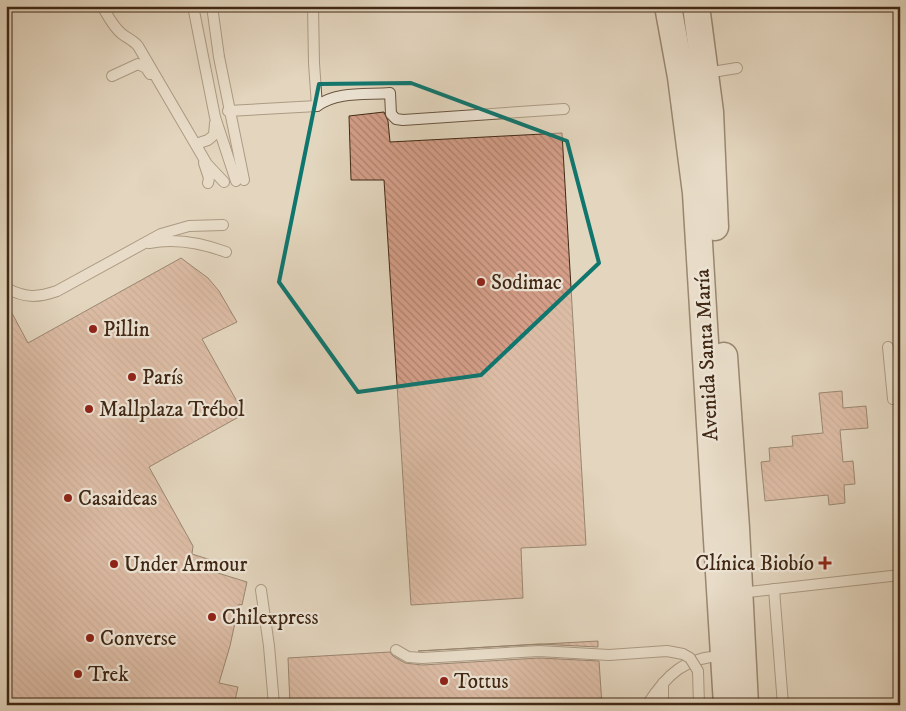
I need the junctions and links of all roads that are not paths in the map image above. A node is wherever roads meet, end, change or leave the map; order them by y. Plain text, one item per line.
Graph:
1 (102, 6) edge
2 (193, 6) edge
3 (212, 6) edge
4 (313, 6) edge
5 (668, 6) edge
6 (696, 6) edge
7 (737, 68) dead end
8 (693, 75) junction
9 (112, 76) dead end
10 (317, 106) junction
11 (564, 109) dead end
12 (228, 111) junction
13 (215, 117) junction
14 (196, 144) junction
15 (208, 182) dead end
16 (224, 182) dead end
17 (223, 224) dead end
18 (140, 245) junction
19 (226, 252) dead end
20 (6, 288) edge
21 (888, 347) dead end
22 (900, 399) edge
23 (900, 575) edge
24 (774, 589) junction
25 (261, 590) dead end
26 (739, 593) junction
27 (396, 650) dead end
28 (723, 656) junction
29 (663, 683) junction
30 (274, 705) edge
31 (647, 705) edge
32 (664, 705) edge
33 (699, 705) edge
34 (727, 705) edge
35 (745, 705) edge
36 (784, 705) edge

1 - 14 lane
2 - 13 lane
3 - 12 lane
4 - 10 lane
5 - 8 main road, Avenida Santa María
6 - 8 main road, Avenida Santa María
7 - 8 lane
8 - 26 main road, Avenida Santa María
8 - 28 main road, Avenida Santa María
9 - 15 lane
10 - 11 lane
10 - 12 lane
12 - 13 lane
13 - 14 lane
14 - 16 lane
17 - 18 lane
18 - 19 lane
18 - 20 lane
21 - 22 lane
23 - 24 lane
24 - 26 lane
24 - 36 lane
25 - 30 lane
26 - 35 main road, Avenida Santa María
27 - 33 lane, bridge
28 - 29 lane
28 - 34 main road, Avenida Santa María
29 - 31 lane
29 - 32 lane

